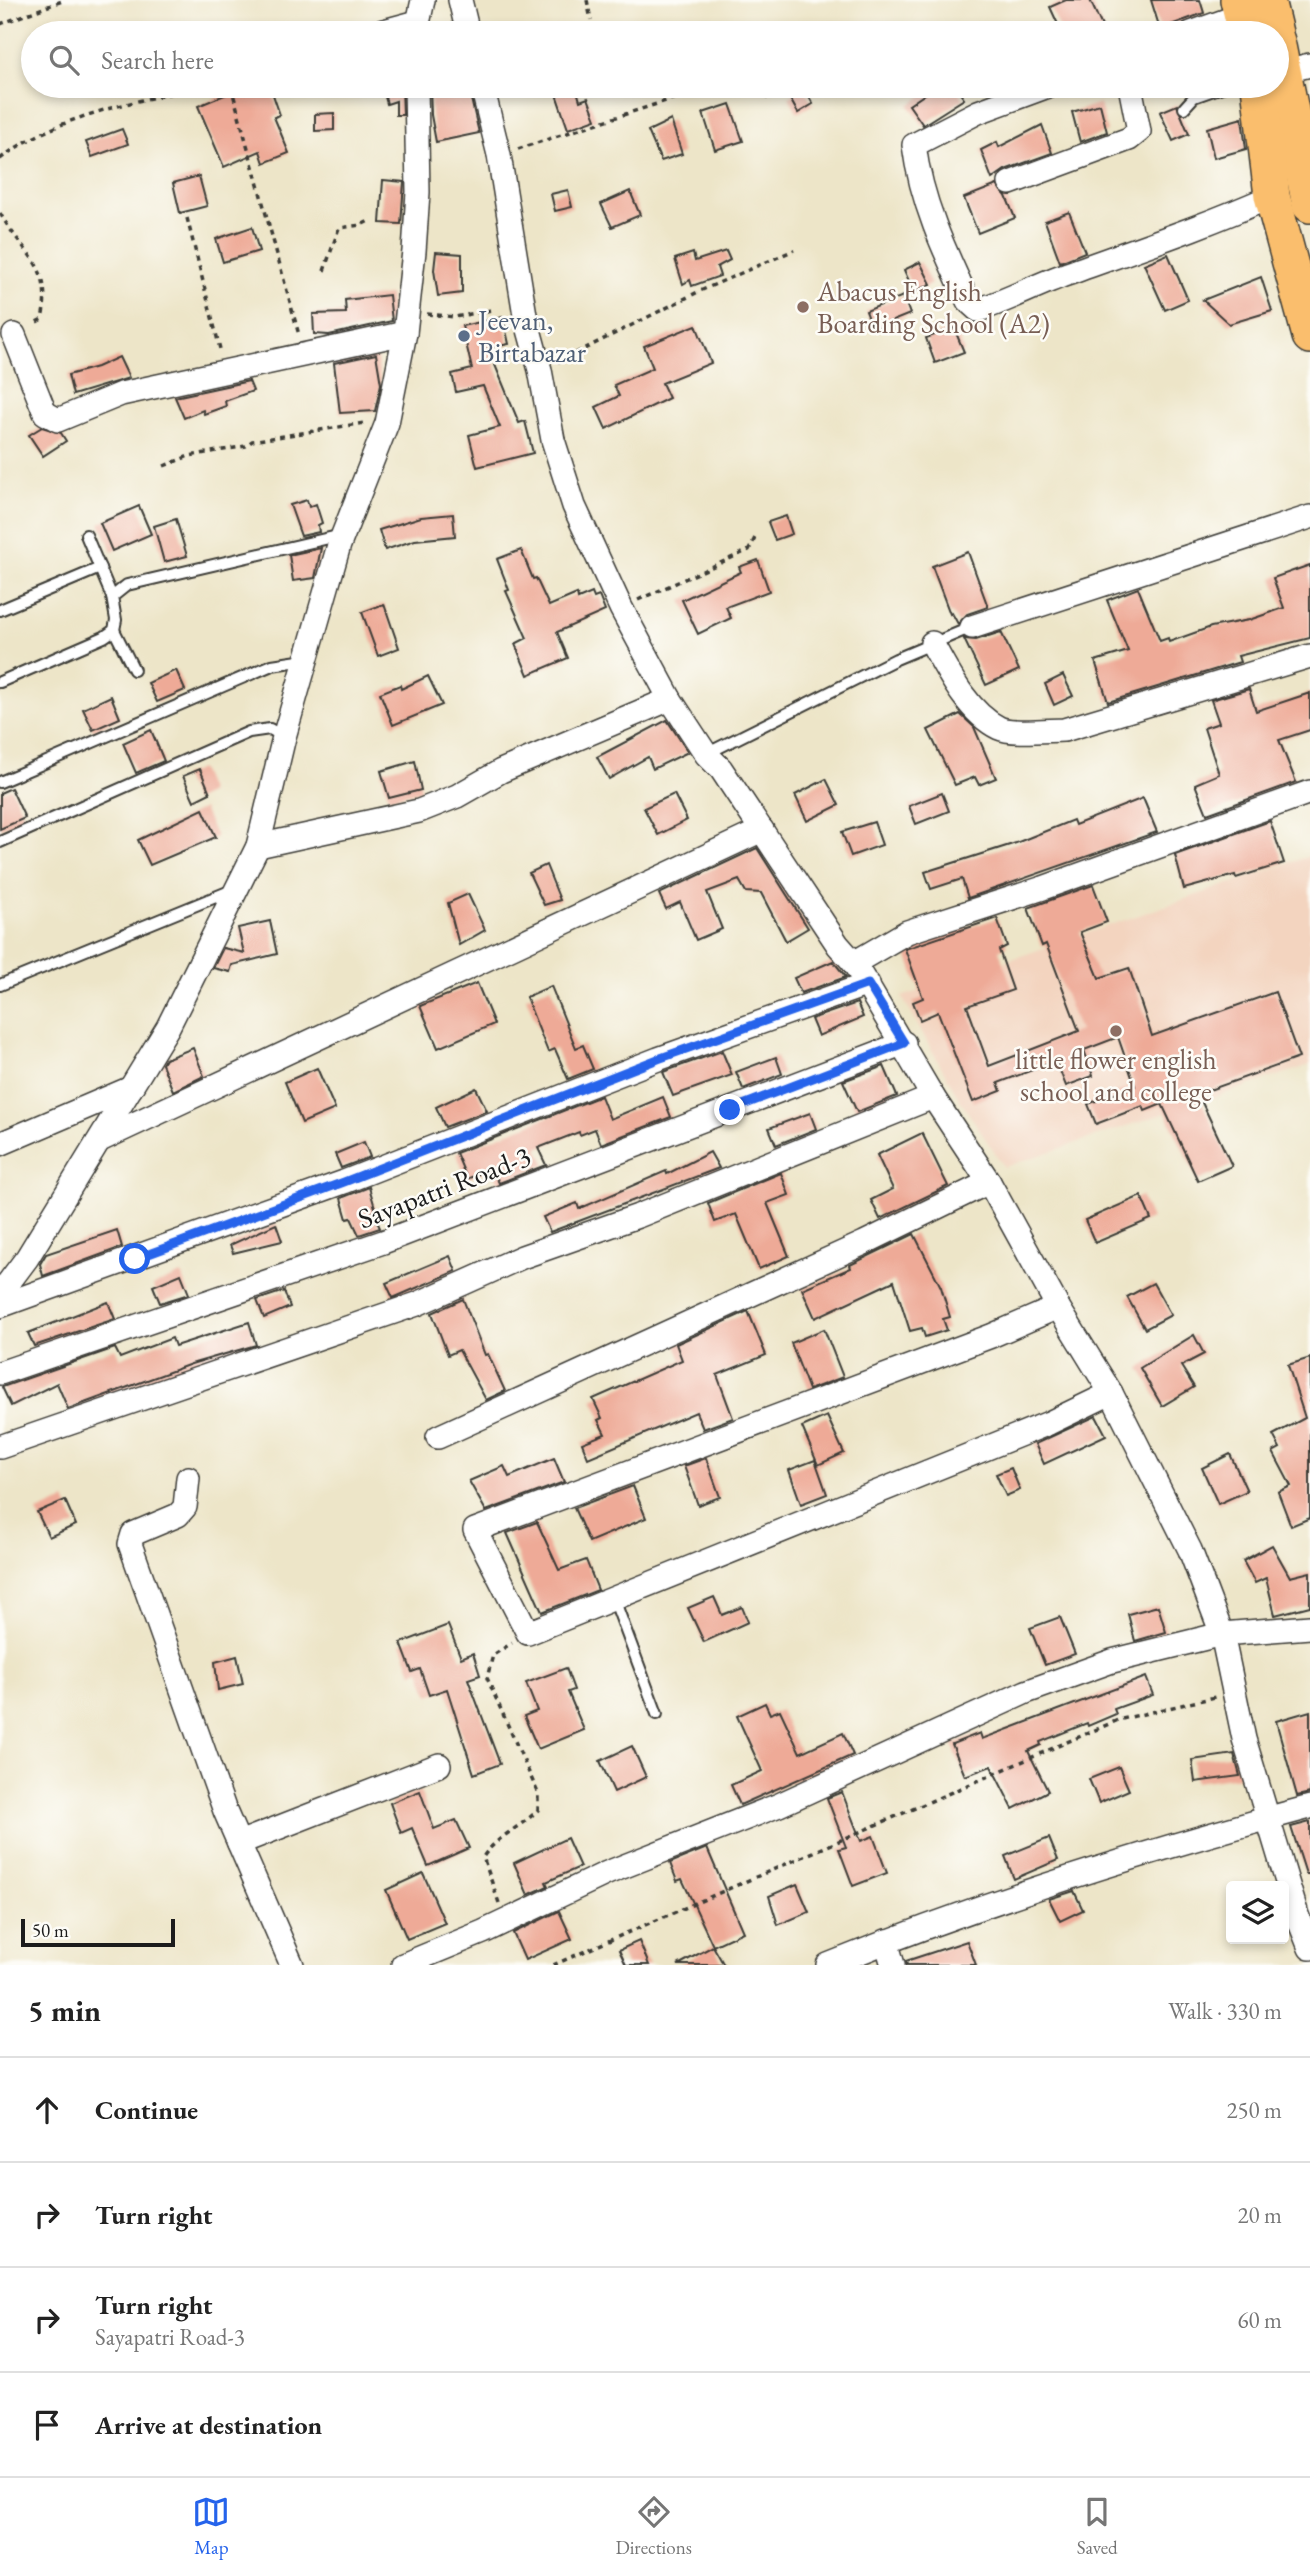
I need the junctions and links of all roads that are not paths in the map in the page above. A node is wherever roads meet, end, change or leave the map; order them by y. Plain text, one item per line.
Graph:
1 (423, 0) edge
2 (460, 0) edge
3 (1248, 12) edge
4 (418, 21) edge
5 (465, 21) edge
6 (1224, 21) edge
7 (416, 98) edge
8 (485, 98) edge
9 (1016, 98) edge
10 (1132, 98) edge
11 (1193, 98) edge
12 (1279, 98) edge
13 (1288, 98) edge
14 (1184, 108) dead end
15 (1010, 183) dead end
16 (1272, 196) junction
17 (1310, 205) edge
18 (407, 322) junction
19 (1310, 334) edge
20 (15, 335) road end
21 (1310, 517) edge
22 (343, 534) junction
23 (86, 535) dead end
24 (100, 568) junction
25 (112, 597) junction
26 (0, 610) edge
27 (972, 627) joint
28 (114, 630) junction
29 (932, 643) junction
30 (1310, 656) edge
31 (305, 660) junction
32 (134, 670) dead end
33 (0, 682) edge
34 (670, 699) junction
35 (284, 737) junction
36 (706, 754) junction
37 (0, 782) edge
38 (1310, 792) edge
39 (762, 830) junction
40 (0, 842) edge
41 (258, 846) junction
42 (237, 887) junction
43 (854, 963) junction
44 (868, 984) junction
45 (0, 985) edge
46 (904, 1043) junction
47 (131, 1088) junction
48 (933, 1097) junction
49 (100, 1140) junction
50 (0, 1144) edge
51 (989, 1182) junction
52 (0, 1294) edge
53 (0, 1306) edge
54 (1058, 1307) junction
55 (0, 1373) edge
56 (1111, 1392) junction
57 (438, 1437) dead end
58 (0, 1447) edge
59 (188, 1478) dead end
60 (614, 1599) junction
61 (1310, 1627) edge
62 (1222, 1634) junction
63 (657, 1714) dead end
64 (439, 1765) dead end
65 (1310, 1807) edge
66 (1268, 1818) junction
67 (239, 1843) junction
68 (886, 1941) junction
69 (1310, 1948) edge
70 (292, 1965) edge
71 (403, 1965) edge
72 (828, 1965) edge
73 (893, 1965) edge

1 - 4 street
2 - 5 street
3 - 6 street
7 - 18 street
8 - 34 street
9 - 16 street
10 - 15 street
11 - 14 lane
12 - 16 main road
13 - 17 main road
16 - 19 main road
18 - 20 street
18 - 22 street
21 - 27 street
22 - 25 lane
22 - 31 street
23 - 24 lane
24 - 25 lane
24 - 26 lane
25 - 28 lane
27 - 29 lane
28 - 32 lane
28 - 33 lane
29 - 30 street
29 - 36 lane
31 - 35 street
31 - 37 lane
34 - 36 street
34 - 41 street
35 - 40 lane
35 - 41 street
36 - 39 street
38 - 43 street
39 - 43 street
39 - 49 street
41 - 42 street
42 - 45 lane
42 - 47 street
43 - 44 street
44 - 46 street
44 - 53 street
46 - 48 street
46 - 55 street, Sayapatri Road-3
47 - 49 street
47 - 50 street
48 - 51 street
48 - 58 street
49 - 52 street
51 - 54 street
51 - 57 street
54 - 56 street
54 - 60 street
56 - 60 street
56 - 62 street
59 - 67 street
60 - 63 lane
61 - 62 street
62 - 66 street
62 - 71 street
64 - 67 street
65 - 66 street
66 - 68 street
66 - 69 street
67 - 70 street
68 - 72 street
68 - 73 street

